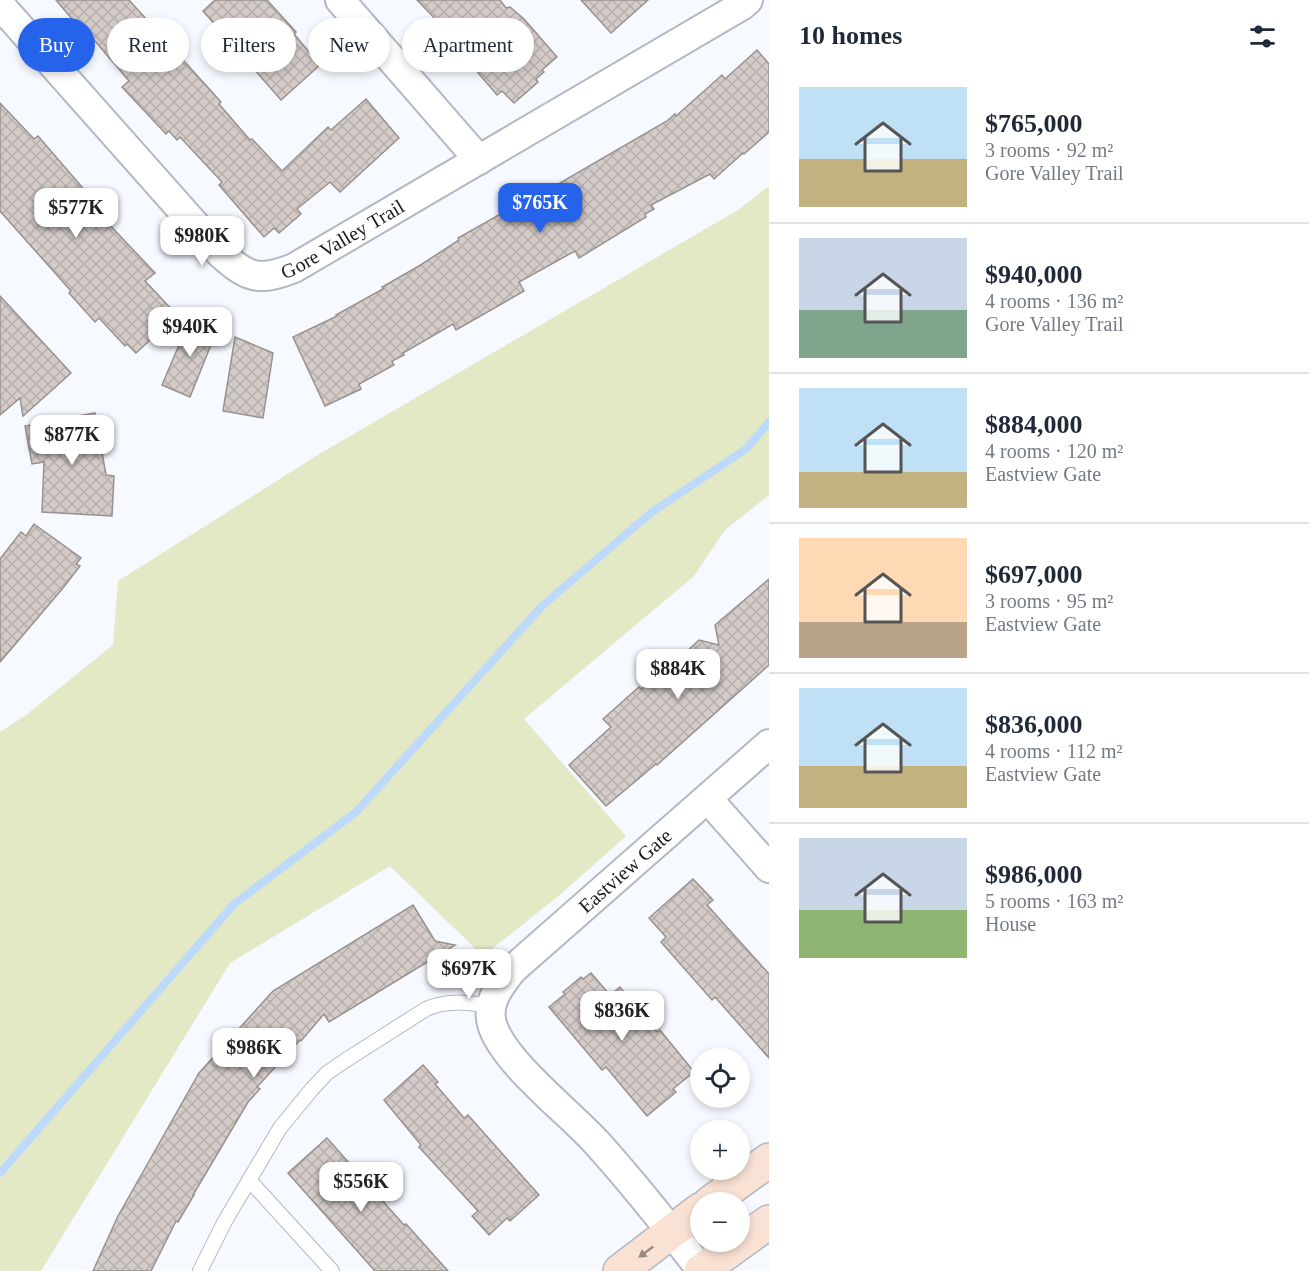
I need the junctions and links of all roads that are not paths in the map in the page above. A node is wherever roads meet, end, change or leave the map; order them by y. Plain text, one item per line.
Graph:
1 (340, 0) edge
2 (742, 2) edge
3 (0, 5) edge
4 (479, 160) junction
5 (769, 744) edge
6 (708, 798) junction
7 (769, 868) edge
8 (491, 1006) junction
9 (769, 1160) edge
10 (249, 1180) junction
11 (725, 1192) edge
12 (690, 1218) edge
13 (769, 1222) edge
14 (672, 1232) junction
15 (200, 1271) edge
16 (332, 1271) edge
17 (620, 1271) edge
18 (702, 1271) edge

1 - 4 street
2 - 4 street, Gore Valley Trail
3 - 4 street, Gore Valley Trail
5 - 6 street, Eastview Gate
6 - 7 street
6 - 8 street, Eastview Gate
8 - 10 lane
8 - 14 street
9 - 11 main road
10 - 15 lane
10 - 16 lane
12 - 14 main road
13 - 18 main road
14 -> 17 main road
14 - 18 street

